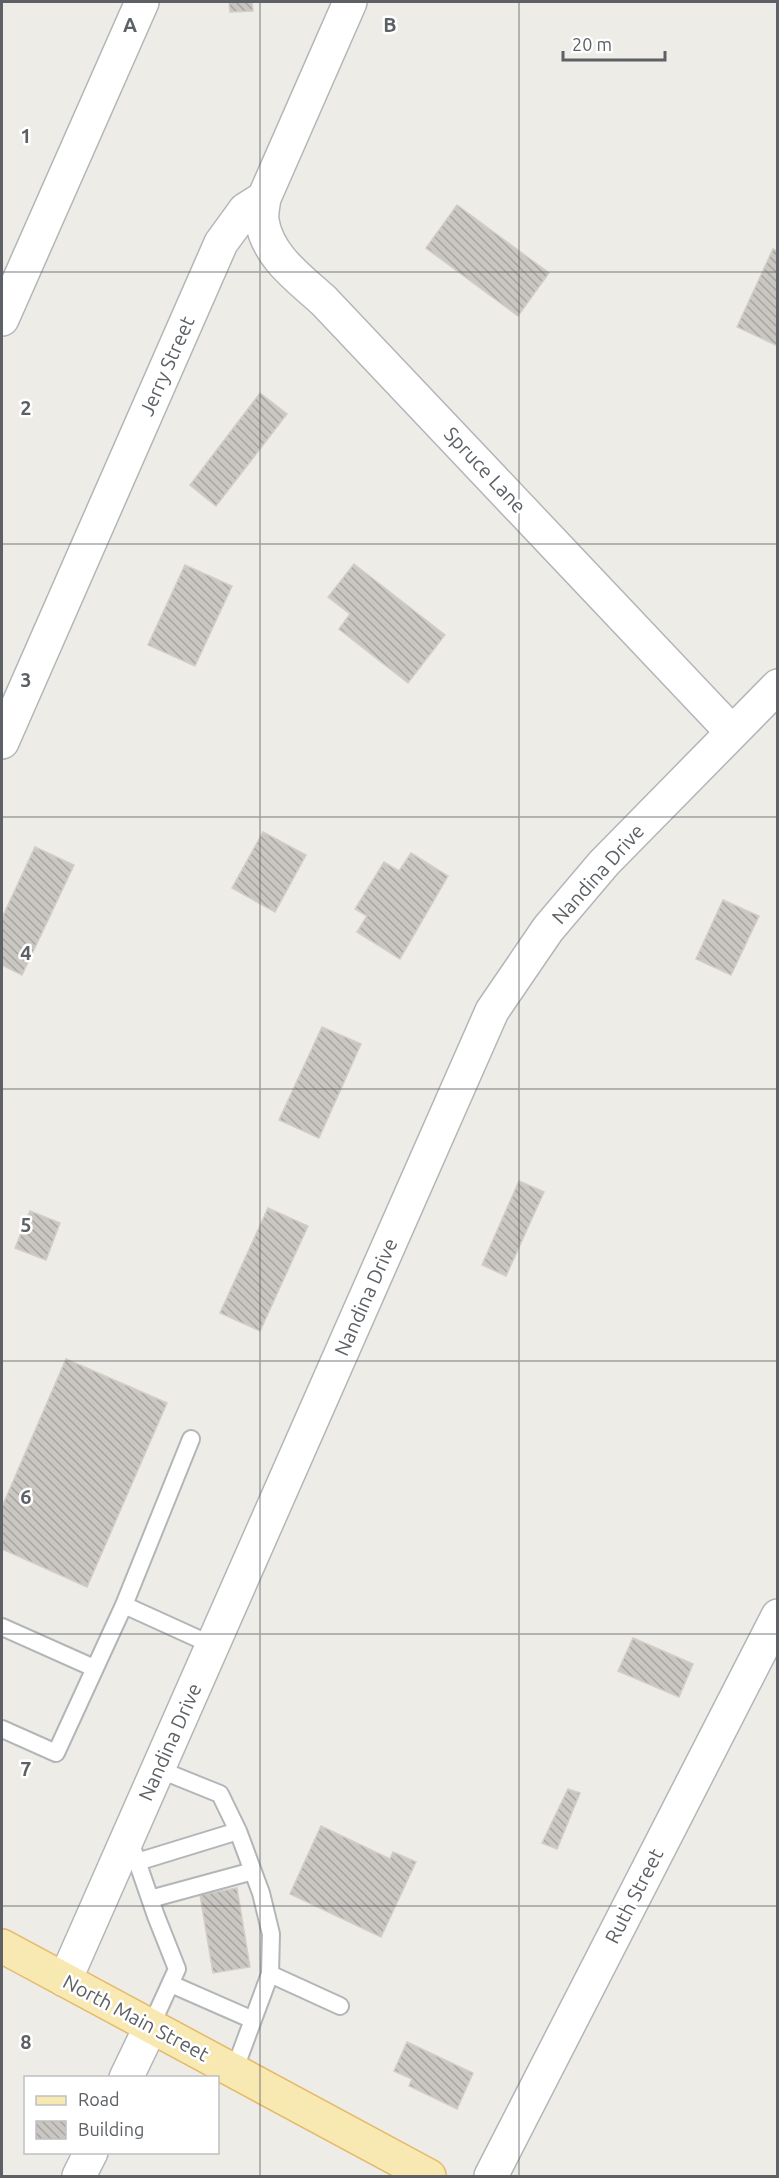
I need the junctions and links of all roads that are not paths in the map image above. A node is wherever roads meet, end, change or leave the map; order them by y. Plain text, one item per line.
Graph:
1 (142, 2) edge
2 (350, 2) edge
3 (264, 198) junction
4 (2, 319) edge
5 (777, 686) edge
6 (732, 732) junction
7 (2, 742) edge
8 (191, 1439) dead end
9 (124, 1605) junction
10 (777, 1616) edge
11 (2, 1627) edge
12 (212, 1645) junction
13 (94, 1668) junction
14 (2, 1729) edge
15 (158, 1769) junction
16 (238, 1831) junction
17 (133, 1849) junction
18 (253, 1871) junction
19 (150, 1899) junction
20 (2, 1946) edge
21 (270, 1974) junction
22 (65, 1980) junction
23 (171, 1984) junction
24 (340, 2006) dead end
25 (253, 2020) junction
26 (151, 2026) junction
27 (234, 2071) junction
28 (127, 2076) edge
29 (90, 2154) edge
30 (79, 2176) edge
31 (429, 2176) edge
32 (491, 2176) edge

1 - 4 street
2 - 3 street, Jerry Street
3 - 6 street, Spruce Lane
3 - 7 street, Jerry Street
5 - 6 street, Nandina Drive
6 - 12 street, Nandina Drive
8 - 9 lane
9 - 12 lane
9 - 13 lane
10 - 32 street, Ruth Street
11 - 13 lane
12 - 15 street, Nandina Drive
13 - 14 lane
15 - 16 lane
15 - 17 street, Nandina Drive
16 - 17 lane
16 - 18 lane
17 - 19 lane
17 - 22 street, Nandina Drive
18 - 19 lane
18 - 21 lane
19 - 23 lane
20 - 22 main road, North Main Street
21 - 24 lane
21 - 25 lane
22 - 26 main road, North Main Street
23 - 25 lane
23 - 26 lane
25 - 27 lane
26 - 27 main road, North Main Street
26 - 28 street
27 - 31 main road, North Main Street
29 - 30 street

